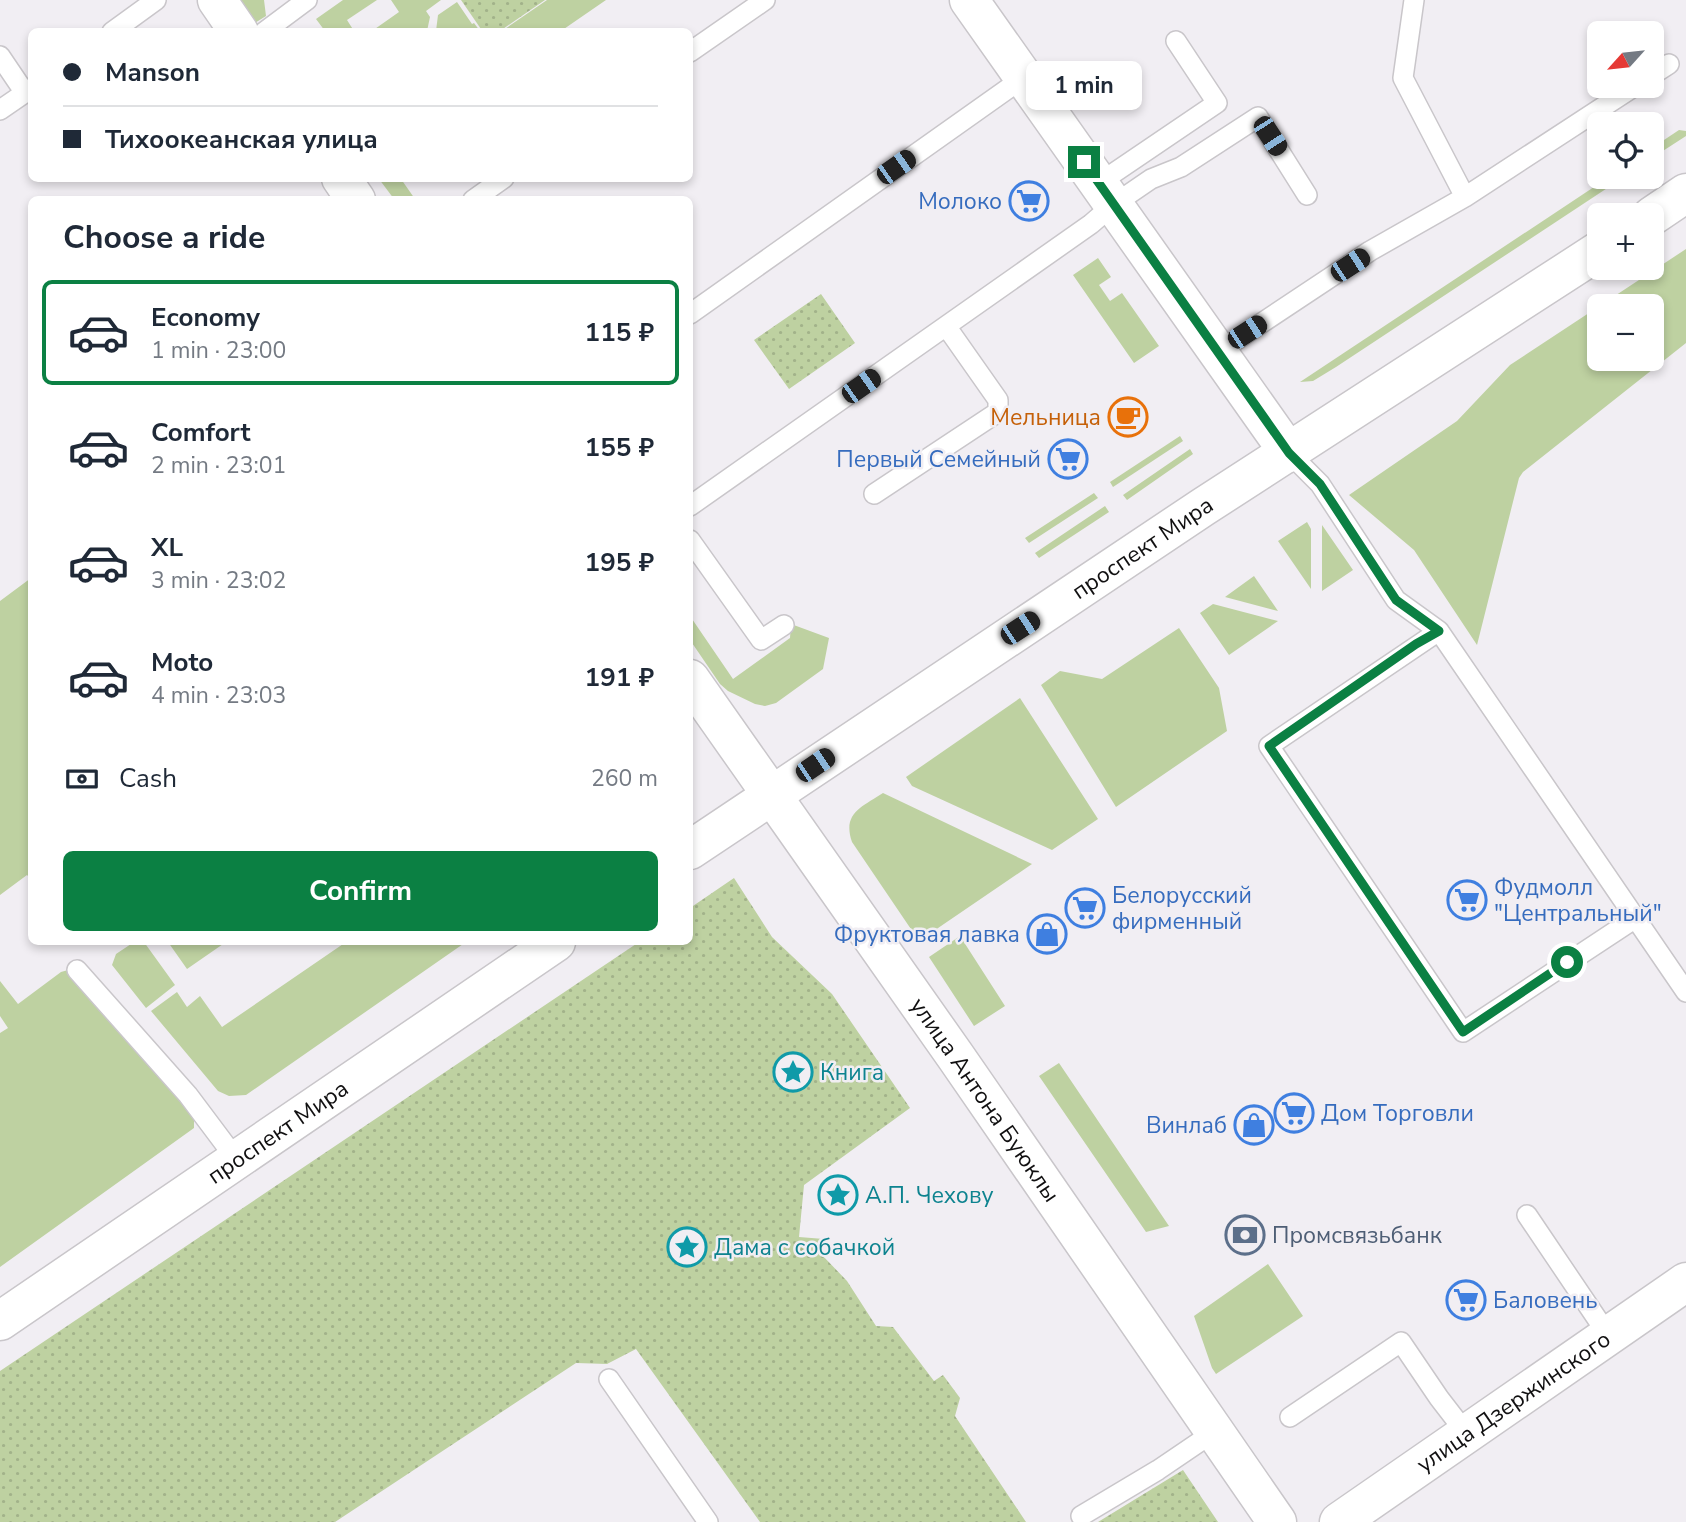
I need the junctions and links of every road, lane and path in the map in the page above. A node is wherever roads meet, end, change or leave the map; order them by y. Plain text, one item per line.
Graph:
1 (156, 0) edge
2 (217, 0) edge
3 (307, 0) edge
4 (765, 0) edge
5 (969, 0) edge
6 (1413, 0) edge
7 (118, 28) edge
8 (236, 28) edge
9 (269, 28) edge
10 (1176, 41) dead end
11 (693, 50) edge
12 (0, 56) edge
13 (1669, 64) dead end
14 (1664, 67) edge
15 (1023, 78) junction
16 (28, 90) edge
17 (1617, 98) edge
18 (0, 110) edge
19 (498, 182) edge
20 (1686, 193) edge
21 (1106, 194) junction
22 (1307, 194) dead end
23 (479, 196) edge
24 (1465, 197) junction
25 (1664, 207) edge
26 (1587, 258) edge
27 (693, 312) edge
28 (946, 326) junction
29 (1218, 352) junction
30 (1289, 453) junction
31 (874, 494) dead end
32 (693, 504) edge
33 (693, 544) edge
34 (784, 625) dead end
35 (1439, 631) junction
36 (693, 683) edge
37 (770, 795) junction
38 (693, 848) edge
39 (1634, 919) junction
40 (552, 945) edge
41 (77, 970) dead end
42 (1686, 992) edge
43 (236, 1159) junction
44 (1527, 1215) dead end
45 (1686, 1282) edge
46 (0, 1321) edge
47 (1608, 1335) junction
48 (609, 1379) dead end
49 (1290, 1417) dead end
50 (1214, 1432) junction
51 (1466, 1433) junction
52 (1081, 1516) dead end
53 (708, 1522) edge
54 (1278, 1522) edge
55 (1339, 1522) edge

1 - 7 lane
2 - 8 street
3 - 9 lane
4 - 11 lane
5 - 15 street
6 - 24 lane
10 - 21 lane
12 - 16 lane
13 - 14 lane
15 - 21 street
15 - 27 lane
16 - 18 lane
17 - 24 lane
19 - 23 lane
20 - 25 street
21 - 22 lane
21 - 28 lane
21 - 29 street
24 - 29 lane
26 - 30 street, проспект Мира
28 - 31 lane
28 - 32 lane
29 - 30 street
30 - 35 lane
30 - 37 street, проспект Мира
33 - 34 lane
35 - 39 lane
35 - 39 lane
36 - 37 street, улица Антона Буюклы
37 - 38 street, проспект Мира
37 - 50 street, улица Антона Буюклы
39 - 42 lane
40 - 43 street, проспект Мира
41 - 43 lane
43 - 46 street, проспект Мира
44 - 47 lane
45 - 47 street, улица Дзержинского
47 - 51 street, улица Дзержинского
48 - 53 lane
49 - 51 lane
50 - 52 lane
50 - 54 street, улица Антона Буюклы
51 - 55 street, улица Дзержинского

